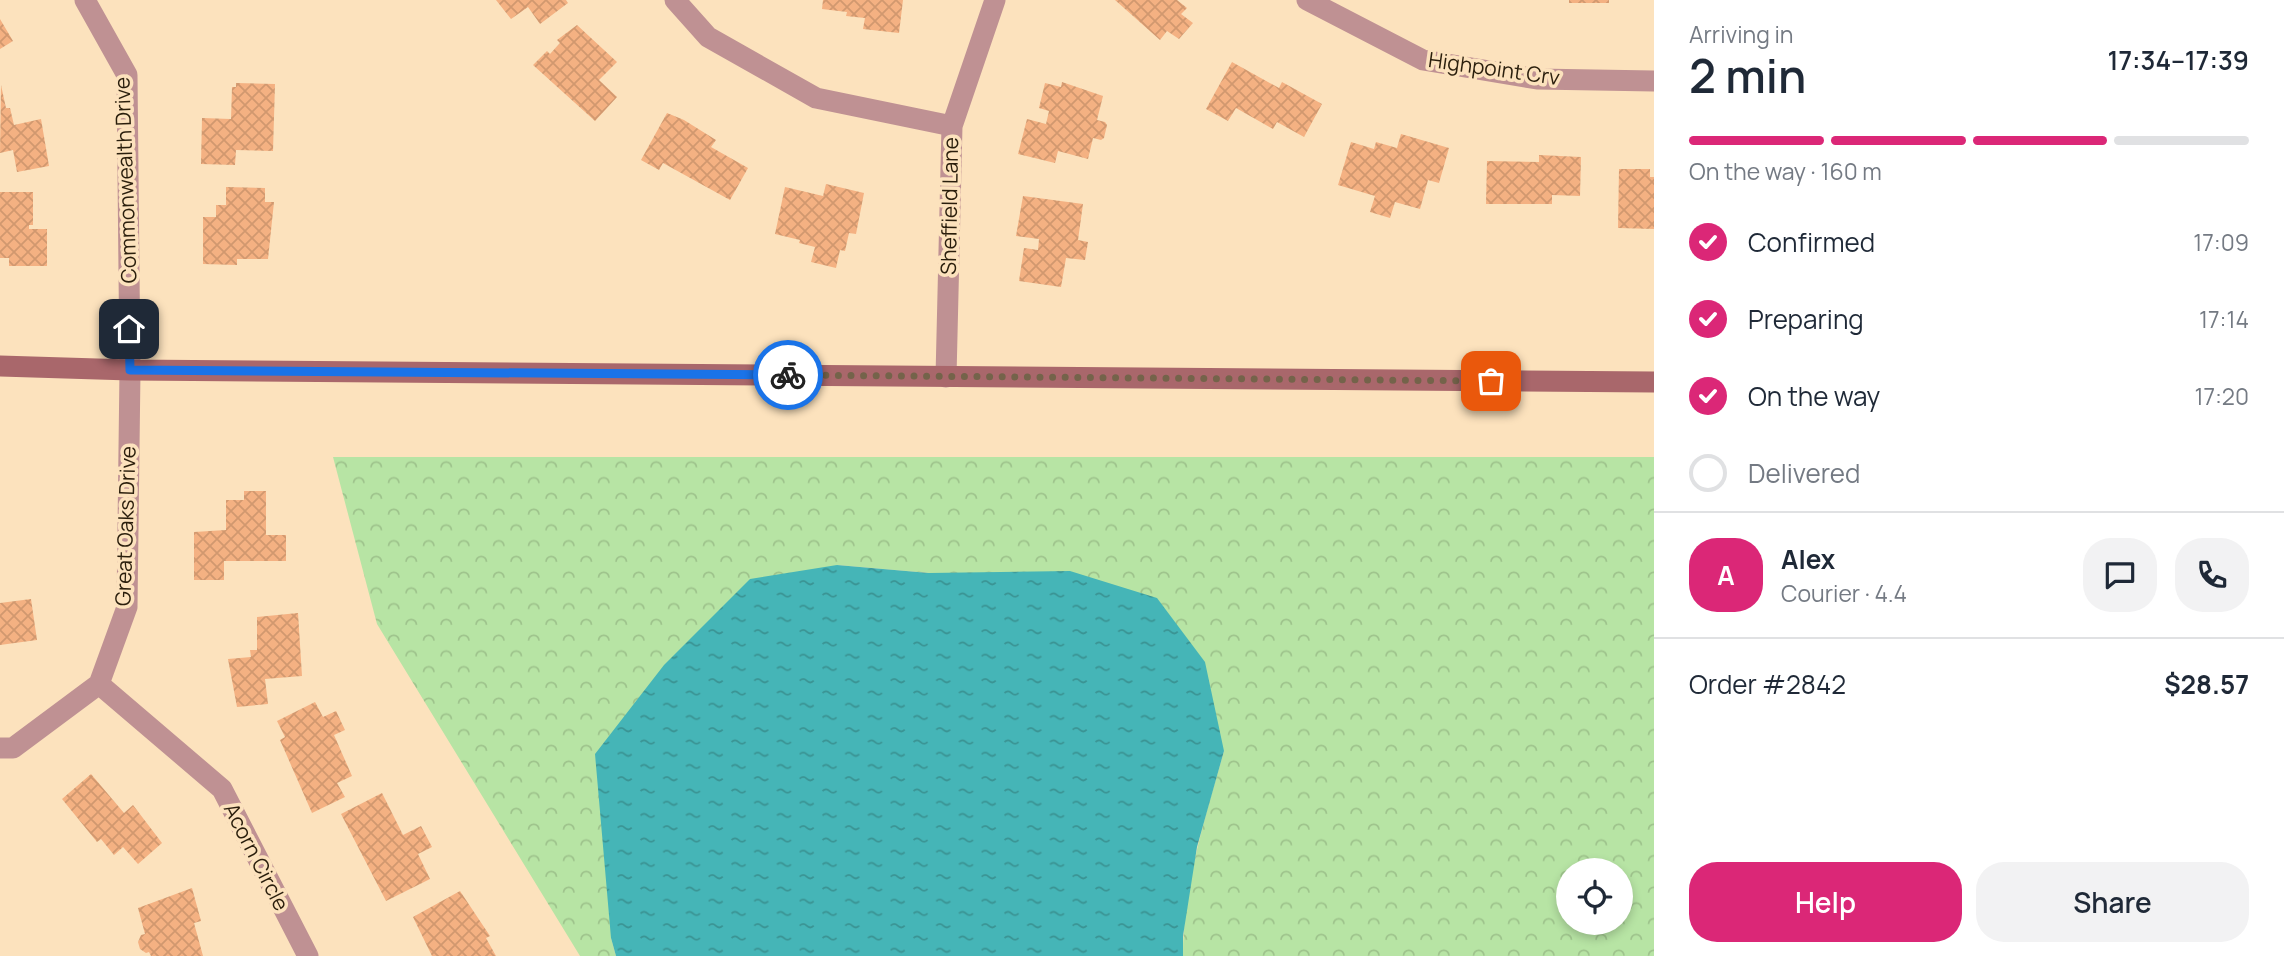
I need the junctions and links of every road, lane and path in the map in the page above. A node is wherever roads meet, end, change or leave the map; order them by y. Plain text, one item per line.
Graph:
1 (85, 0) edge
2 (675, 0) edge
3 (995, 0) edge
4 (1307, 0) edge
5 (1654, 80) edge
6 (952, 127) junction
7 (0, 366) edge
8 (130, 370) junction
9 (946, 377) junction
10 (1654, 382) edge
11 (99, 684) junction
12 (0, 748) edge
13 (308, 956) edge

1 - 8 street, Commonwealth Drive
2 - 6 street
3 - 6 street, Sheffield Lane
4 - 5 street, Highpoint Crv
6 - 9 street, Sheffield Lane
7 - 8 street
8 - 9 street
8 - 11 street, Great Oaks Drive
9 - 10 street
11 - 12 street
11 - 13 street, Acorn Circle

